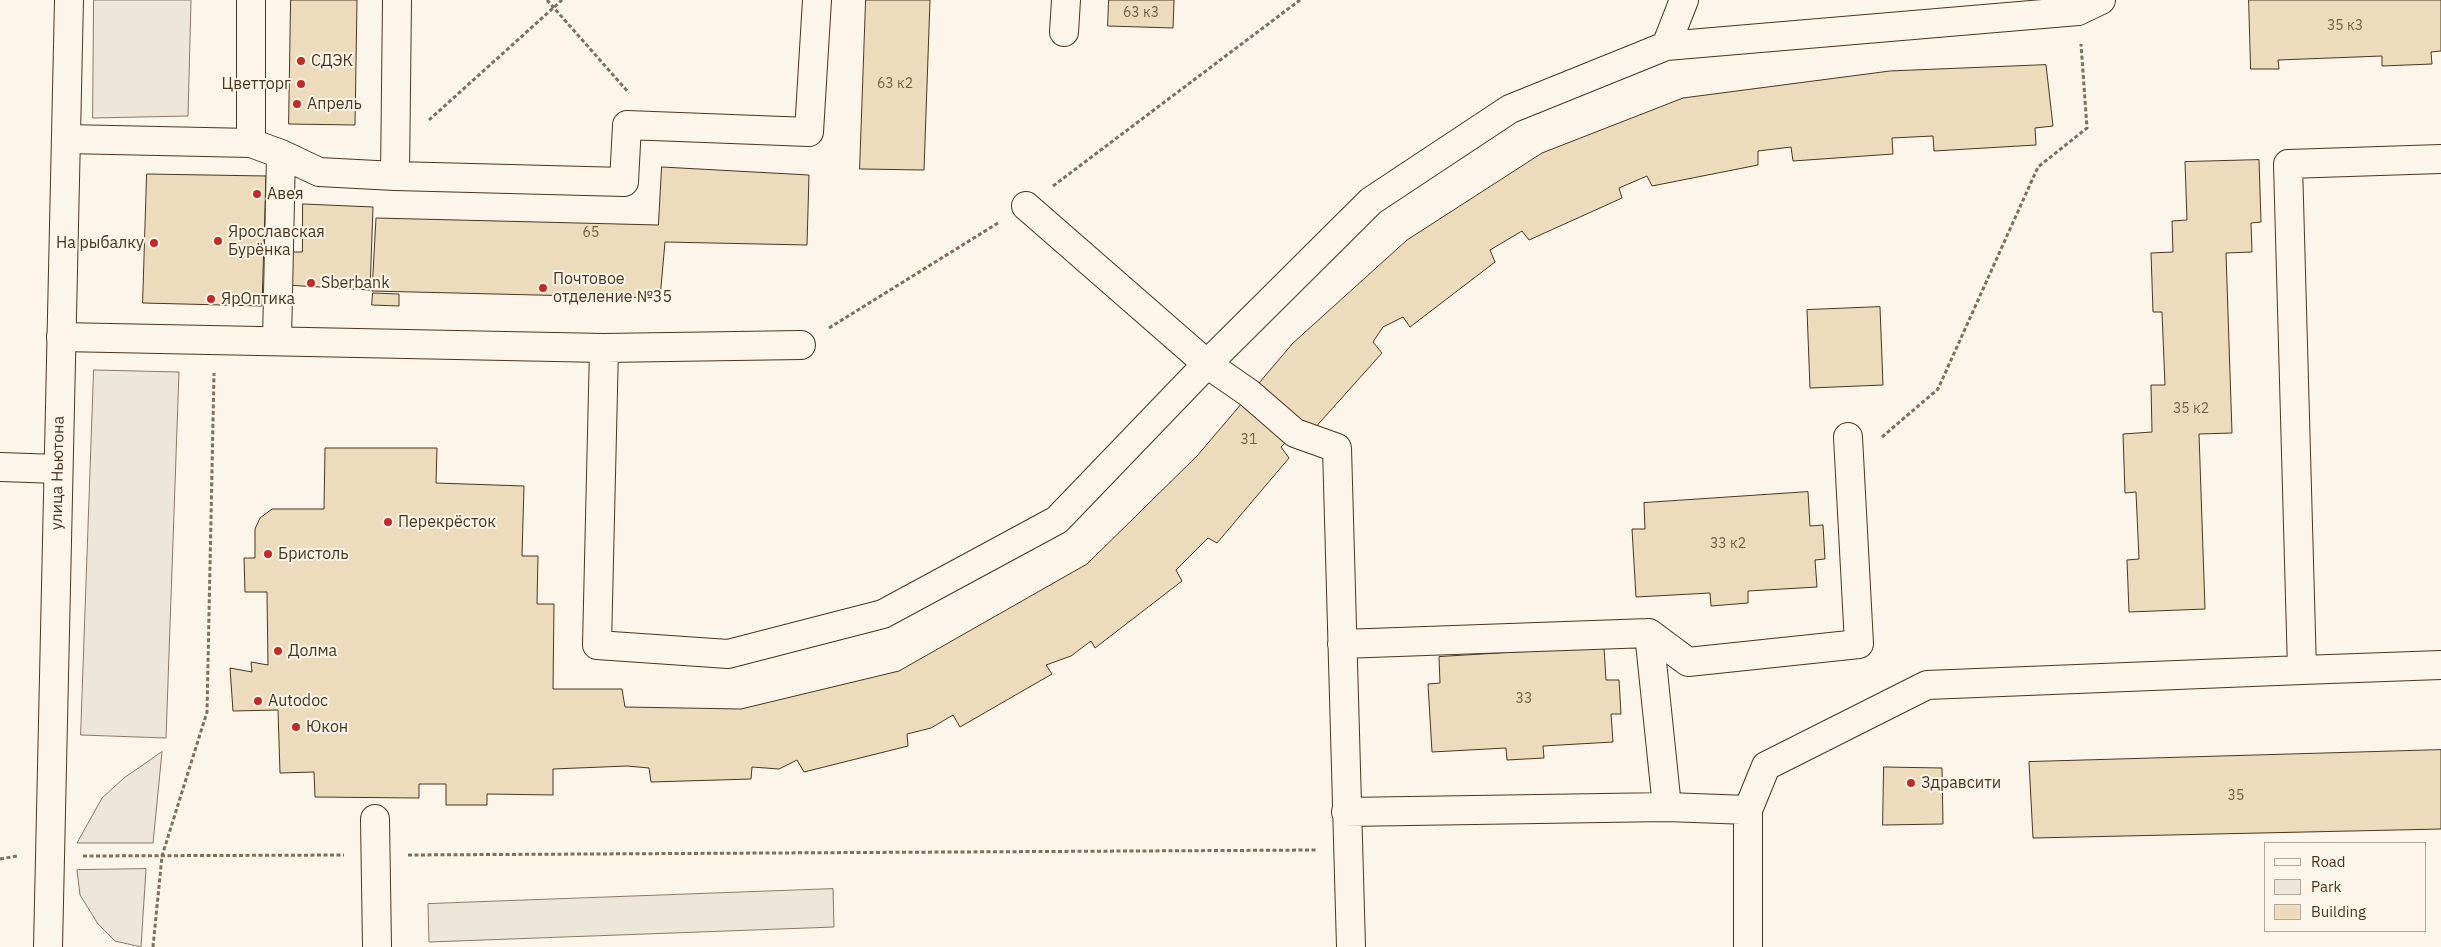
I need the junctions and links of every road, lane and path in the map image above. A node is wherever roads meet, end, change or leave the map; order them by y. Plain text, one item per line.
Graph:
1 (68, 0) edge
2 (251, 0) edge
3 (397, 0) edge
4 (546, 0) edge
5 (562, 0) edge
6 (817, 0) edge
7 (1066, 0) edge
8 (1300, 0) edge
9 (1684, 0) edge
10 (2090, 6) edge
11 (554, 7) junction
12 (1064, 32) dead end
13 (1666, 46) junction
14 (659, 127) junction
15 (66, 140) junction
16 (251, 143) junction
17 (281, 154) junction
18 (2441, 159) edge
19 (395, 164) junction
20 (1026, 206) junction
21 (61, 337) junction
22 (215, 339) junction
23 (277, 340) junction
24 (801, 345) joint
25 (604, 348) junction
26 (1207, 364) junction
27 (1848, 437) dead end
28 (1849, 464) junction
29 (0, 466) edge
30 (58, 469) junction
31 (1649, 633) junction
32 (1342, 644) junction
33 (2441, 665) edge
34 (2302, 670) junction
35 (1667, 807) junction
36 (1748, 810) junction
37 (1346, 812) junction
38 (375, 819) dead end
39 (1348, 850) junction
40 (376, 855) junction
41 (17, 856) dead end
42 (75, 856) dead end
43 (162, 856) junction
44 (0, 859) edge
45 (48, 947) edge
46 (153, 947) edge
47 (377, 947) edge
48 (1351, 947) edge
49 (1748, 947) edge

1 - 15 main road, улица Ньютона
2 - 16 main road
3 - 19 main road
4 - 11 path
5 - 11 path
6 - 14 main road
7 - 12 main road
8 - 20 path
9 - 13 main road
10 - 13 main road
10 - 28 path
11 - 14 path
11 - 19 path
13 - 26 main road
14 - 19 main road
15 - 16 main road
15 - 21 main road, улица Ньютона
16 - 17 main road
17 - 19 main road
17 - 23 main road
18 - 34 main road
20 - 24 path
20 - 26 main road
21 - 22 main road
21 - 30 main road, улица Ньютона
22 - 23 main road
22 - 43 path
23 - 25 main road
24 - 25 main road
25 - 26 main road
26 - 32 main road
27 - 28 main road
28 - 31 main road
29 - 30 main road
30 - 45 main road, улица Ньютона
31 - 32 main road
31 - 35 main road
32 - 37 main road
33 - 34 main road
34 - 36 main road
35 - 36 main road
35 - 37 main road
36 - 49 main road
37 - 39 main road
38 - 40 main road
39 - 40 path
39 - 48 main road
40 - 43 path
40 - 47 main road
41 - 44 path
42 - 43 path
43 - 46 path

